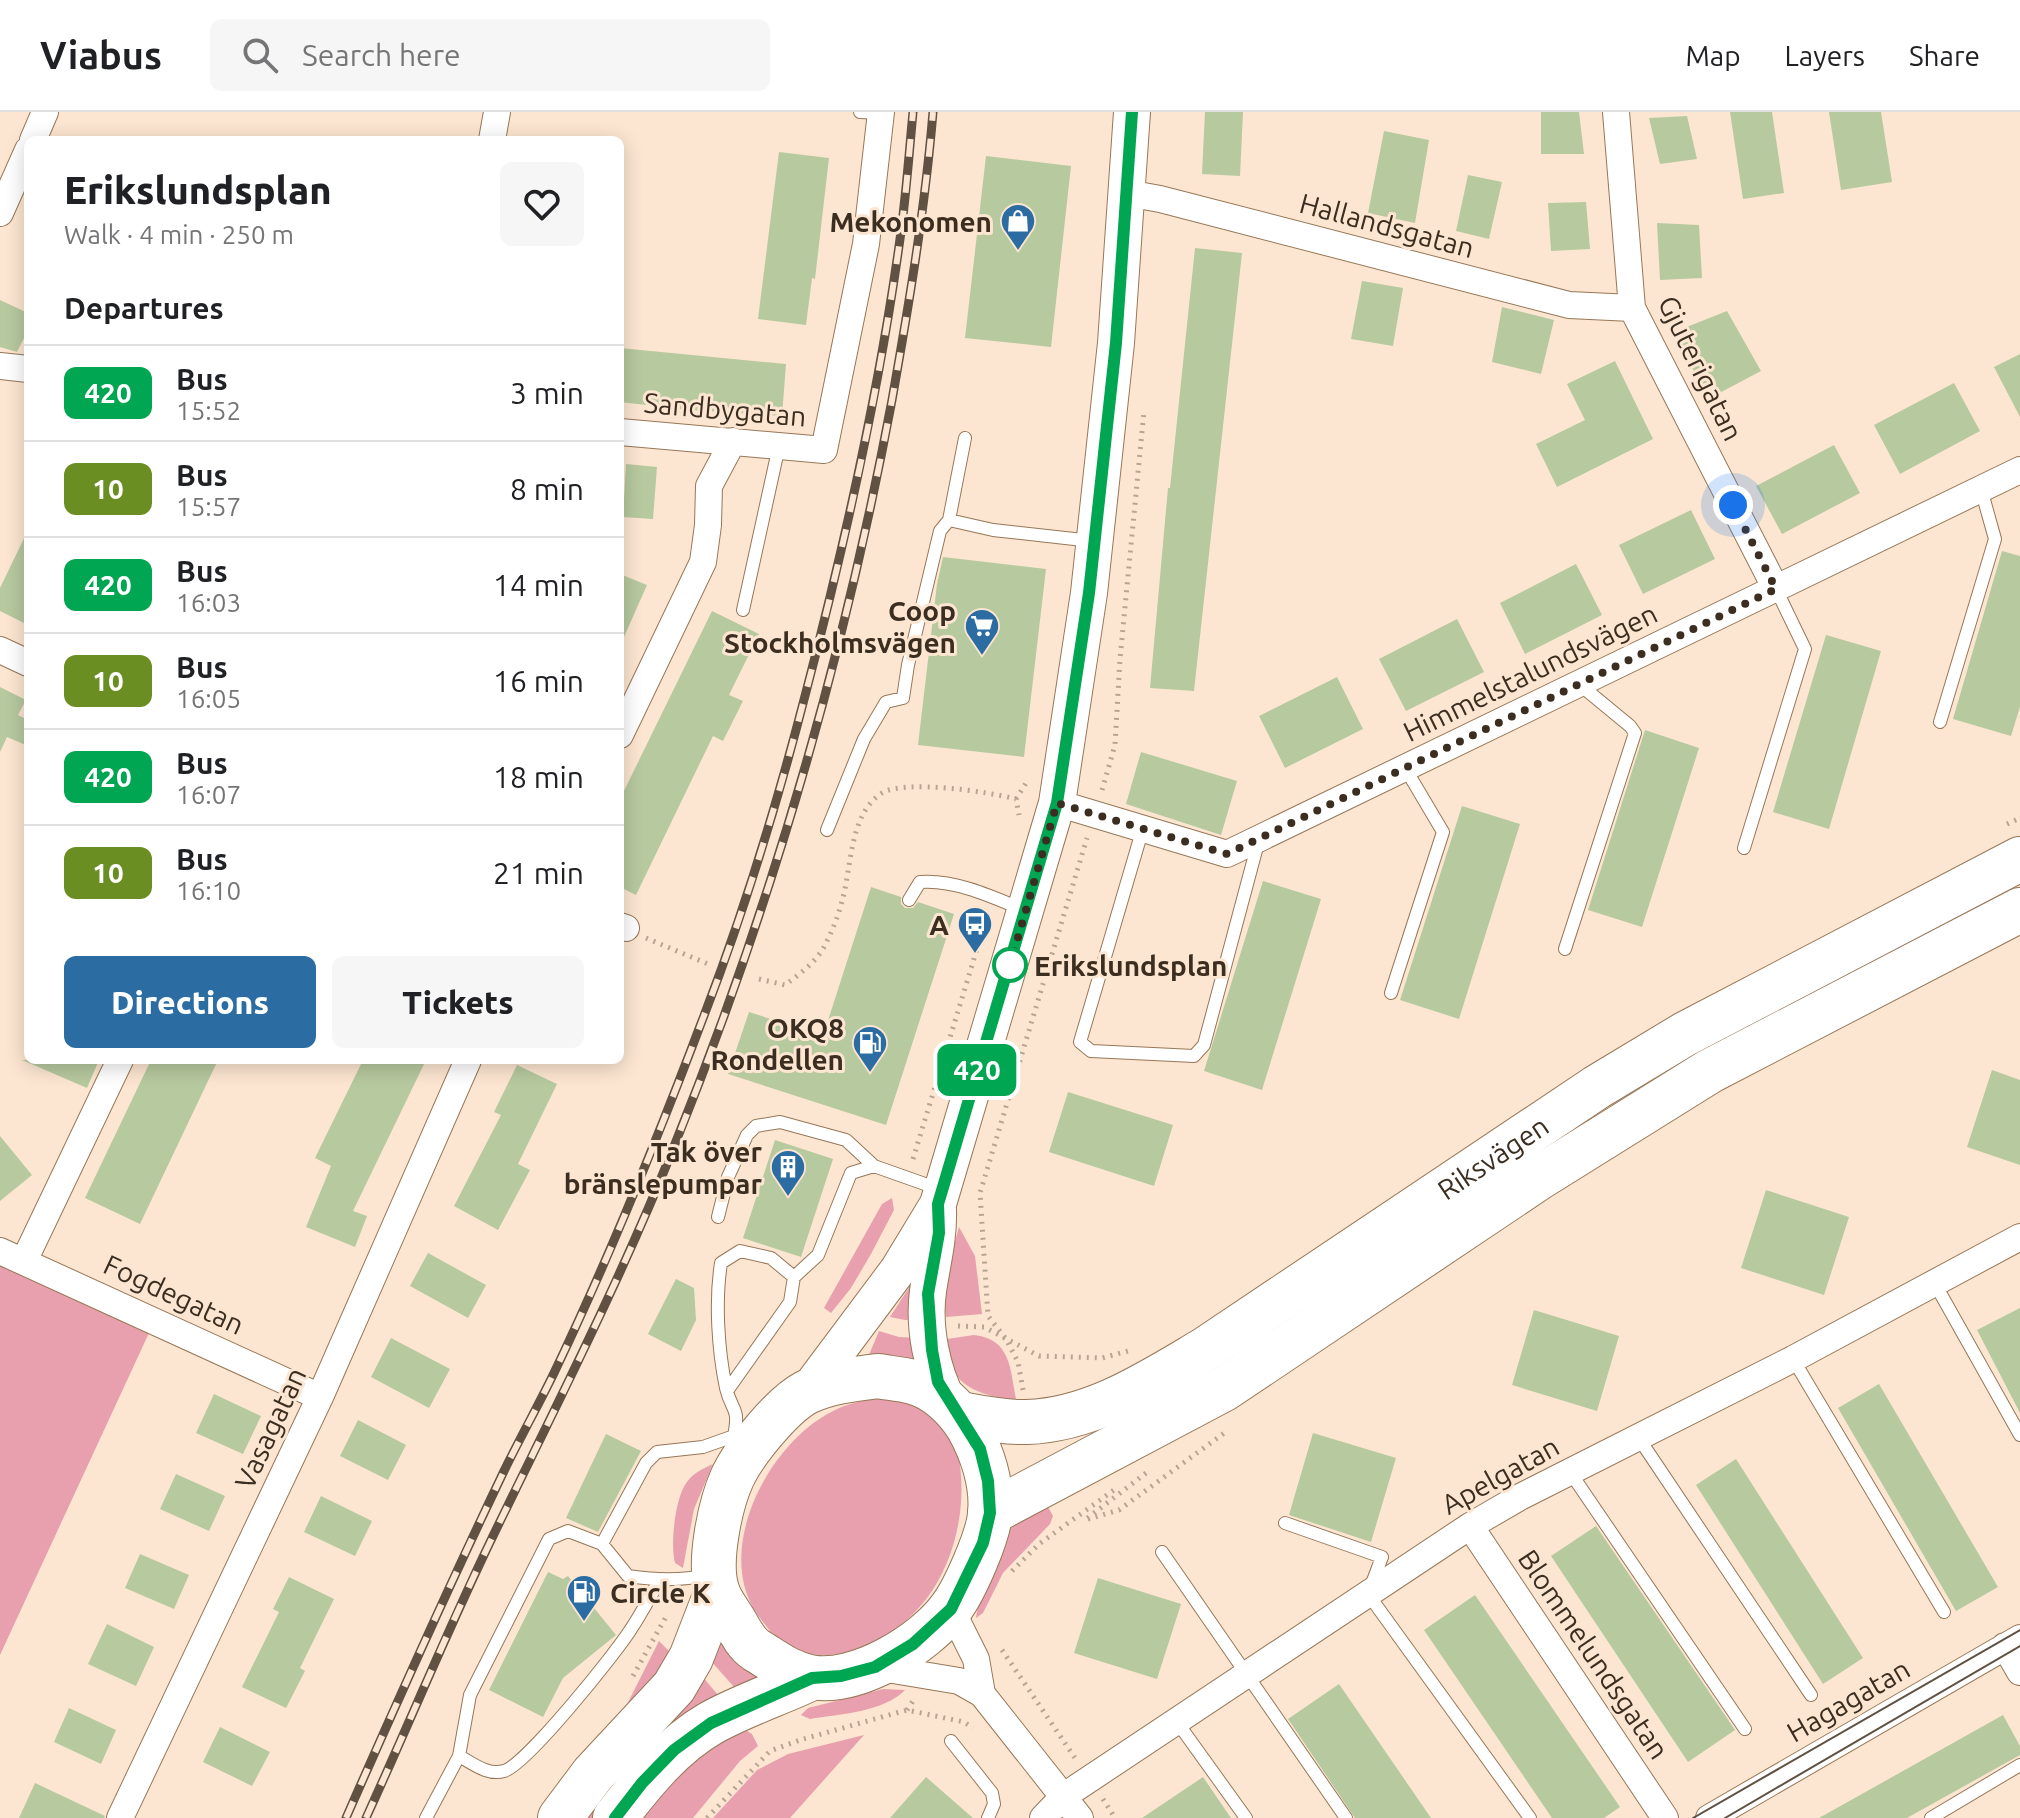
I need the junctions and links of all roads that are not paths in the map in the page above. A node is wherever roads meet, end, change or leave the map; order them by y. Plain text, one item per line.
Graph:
1 (45, 112) edge
2 (497, 112) edge
3 (874, 112) edge
4 (1132, 112) edge
5 (1616, 112) edge
6 (35, 136) edge
7 (493, 136) edge
8 (24, 159) edge
9 (1127, 193) junction
10 (0, 213) edge
11 (1632, 308) junction
12 (0, 366) edge
13 (24, 369) edge
14 (624, 432) edge
15 (965, 438) dead end
16 (733, 441) junction
17 (779, 446) junction
18 (2020, 470) edge
19 (1981, 489) junction
20 (949, 520) junction
21 (1095, 541) junction
22 (1776, 589) junction
23 (743, 610) dead end
24 (0, 650) edge
25 (24, 661) edge
26 (1579, 684) junction
27 (1940, 722) dead end
28 (624, 727) edge
29 (1405, 768) junction
30 (1057, 803) junction
31 (1143, 828) junction
32 (827, 830) dead end
33 (1259, 838) junction
34 (1744, 848) dead end
35 (2020, 859) edge
36 (909, 900) dead end
37 (2020, 910) edge
38 (1027, 911) junction
39 (1565, 949) dead end
40 (1391, 993) dead end
41 (118, 1064) edge
42 (466, 1064) edge
43 (874, 1166) junction
44 (940, 1197) junction
45 (718, 1217) dead end
46 (2020, 1237) edge
47 (12, 1256) edge
48 (794, 1277) junction
49 (1934, 1282) junction
50 (1793, 1359) junction
51 (727, 1391) junction
52 (806, 1393) junction
53 (320, 1397) junction
54 (954, 1408) junction
55 (2020, 1435) edge
56 (1638, 1437) junction
57 (742, 1441) junction
58 (1570, 1472) junction
59 (990, 1513) junction
60 (1285, 1523) dead end
61 (1470, 1526) junction
62 (602, 1544) junction
63 (1162, 1552) dead end
64 (659, 1581) junction
65 (716, 1582) junction
66 (1368, 1594) junction
67 (951, 1609) junction
68 (1944, 1612) dead end
69 (2013, 1642) edge
70 (875, 1667) junction
71 (2020, 1672) edge
72 (1246, 1676) junction
73 (812, 1678) junction
74 (982, 1694) junction
75 (1811, 1695) dead end
76 (1177, 1722) junction
77 (1745, 1729) dead end
78 (951, 1741) dead end
79 (459, 1756) junction
80 (2020, 1765) edge
81 (1064, 1796) junction
82 (120, 1818) edge
83 (426, 1818) edge
84 (560, 1818) edge
85 (615, 1818) edge
86 (988, 1818) edge
87 (1043, 1818) edge
88 (1080, 1818) edge
89 (1246, 1818) edge
90 (1346, 1818) edge
91 (1530, 1818) edge
92 (1665, 1818) edge
93 (1709, 1818) edge
94 (1931, 1818) edge

1 - 6 street
2 - 7 street
3 - 17 street, Sandbygatan
4 - 9 main road
5 - 11 street, Gjuterigatan
8 - 10 street
9 - 11 street, Hallandsgatan
9 - 21 main road
11 - 22 street, Gjuterigatan
12 - 13 street
14 - 16 street, Sandbygatan
15 - 20 lane
16 - 17 street, Sandbygatan
16 - 28 street
17 - 23 lane
18 - 19 street, Himmelstalundsvägen
19 - 22 street, Himmelstalundsvägen
19 - 27 lane
20 - 21 lane
20 - 32 lane
21 - 30 main road
22 - 26 street, Himmelstalundsvägen
22 - 34 lane
24 - 25 street
26 - 29 street, Himmelstalundsvägen
26 - 39 lane
29 - 33 street, Himmelstalundsvägen
29 - 40 lane
30 - 31 street, Himmelstalundsvägen
30 - 38 main road
31 - 33 street, Himmelstalundsvägen
31 - 33 lane
35 - 54 highway, Riksvägen
36 - 38 lane
37 - 59 highway, Riksvägen
38 - 44 main road
41 - 47 street
42 - 53 street, Vasagatan
43 - 44 lane
43 - 45 lane
43 - 48 lane
44 - 52 main road
44 - 54 main road
46 - 49 street, Apelgatan
47 - 53 street, Fogdegatan
48 - 51 lane
48 - 51 lane
49 - 50 street, Apelgatan
49 - 55 lane
50 - 56 street, Apelgatan
50 - 68 lane
51 - 57 lane
52 - 54 highway
52 - 57 highway
53 - 82 street, Vasagatan
54 - 59 highway
56 - 58 street, Apelgatan
56 - 75 lane
57 - 62 lane
57 - 65 highway
58 - 61 street, Apelgatan
58 - 77 lane
59 - 67 highway
60 - 66 lane
61 - 66 street, Apelgatan
61 - 92 street, Blommelundsgatan
62 - 64 lane
62 - 79 lane
63 - 72 lane
64 - 65 lane
64 - 79 lane
65 - 73 highway
65 - 84 highway
66 - 72 street, Apelgatan
66 - 91 lane
67 - 70 highway
67 - 74 street
69 - 71 street
69 - 93 street, Hagagatan
70 - 73 highway
70 - 74 street
72 - 76 street, Apelgatan
72 - 90 lane
73 - 85 highway
74 - 81 street
76 - 81 street, Apelgatan
76 - 89 lane
78 - 86 lane
79 - 83 lane
80 - 94 lane
81 - 87 street, Apelgatan
81 - 88 street

